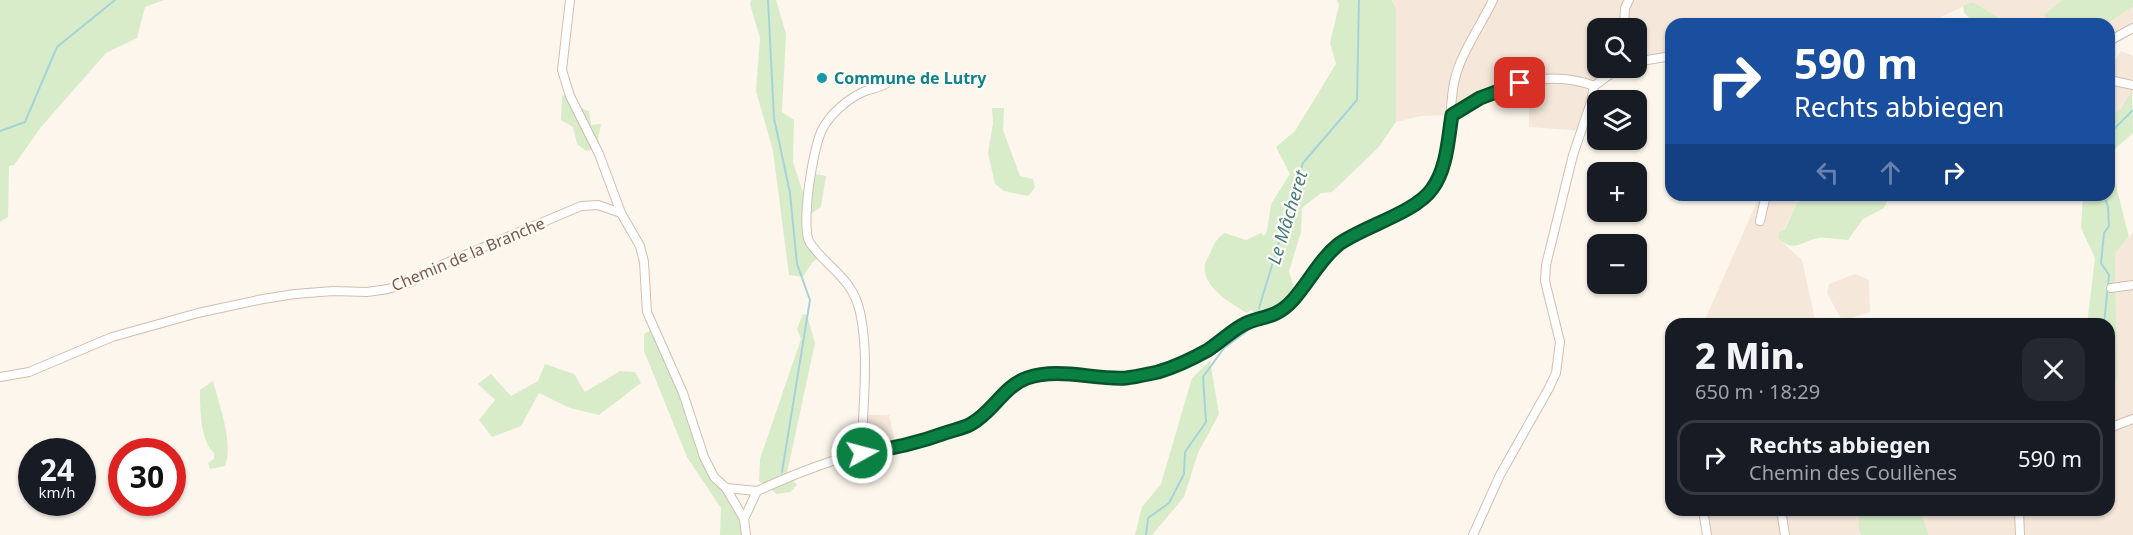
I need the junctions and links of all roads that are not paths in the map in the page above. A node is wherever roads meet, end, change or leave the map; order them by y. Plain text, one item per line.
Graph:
1 (570, 0) edge
2 (1493, 0) edge
3 (1629, 0) edge
4 (1624, 18) edge
5 (2133, 27) edge
6 (2115, 38) edge
7 (1665, 57) edge
8 (1647, 60) edge
9 (1605, 78) edge
10 (892, 79) dead end
11 (2115, 81) edge
12 (2133, 85) edge
13 (1593, 86) junction
14 (1452, 115) junction
15 (1765, 201) edge
16 (621, 213) junction
17 (1760, 221) dead end
18 (2133, 285) edge
19 (2111, 288) dead end
20 (0, 377) edge
21 (2133, 419) edge
22 (2115, 426) edge
23 (862, 453) junction
24 (726, 488) junction
25 (757, 491) junction
26 (1704, 516) edge
27 (1782, 516) edge
28 (2019, 516) edge
29 (744, 519) junction
30 (746, 535) edge
31 (1473, 535) edge
32 (1707, 535) edge
33 (1785, 535) edge
34 (2020, 535) edge

1 - 16 street
2 - 14 street
3 - 4 street
5 - 6 street
7 - 8 street
9 - 13 street
10 - 23 street
11 - 12 street
13 - 14 street
13 - 31 street
14 - 23 street
15 - 17 street
16 - 20 street, Chemin de la Branche
16 - 24 street
18 - 19 street
21 - 22 street
23 - 25 street
24 - 25 street
24 - 29 street
25 - 29 street
26 - 32 street
27 - 33 street
28 - 34 street
29 - 30 street

